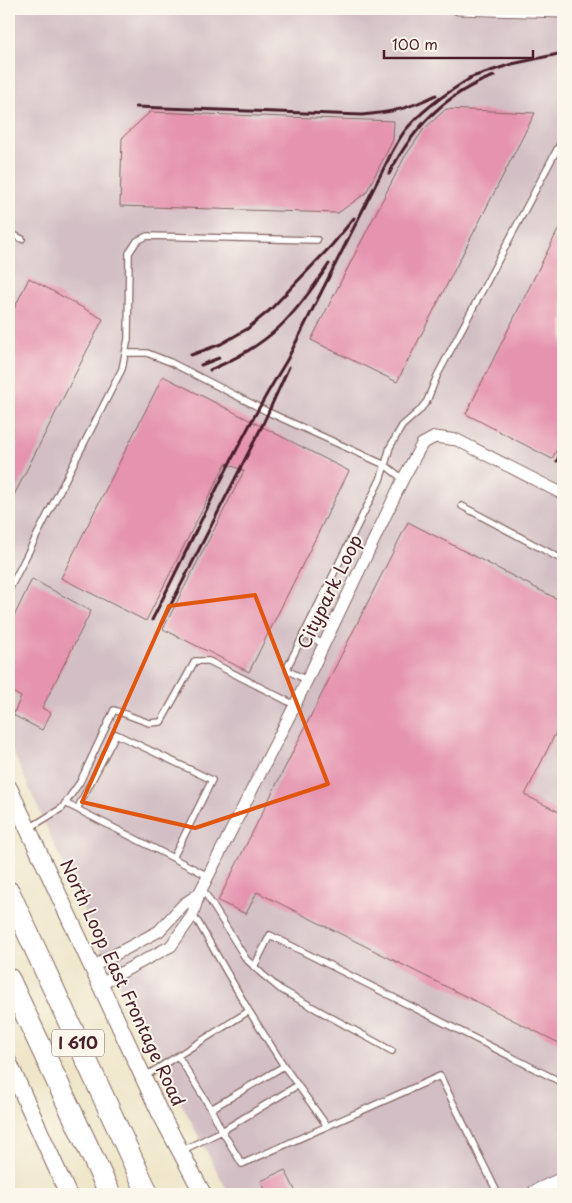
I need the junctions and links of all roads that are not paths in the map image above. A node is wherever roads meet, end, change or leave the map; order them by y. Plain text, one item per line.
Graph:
1 (458, 9) edge
2 (563, 12) edge
3 (563, 138) edge
4 (9, 232) edge
5 (22, 239) dead end
6 (317, 240) dead end
7 (126, 353) junction
8 (385, 465) junction
9 (403, 479) junction
10 (563, 494) edge
11 (462, 506) dead end
12 (563, 560) edge
13 (9, 590) edge
14 (303, 634) junction
15 (324, 644) junction
16 (307, 680) junction
17 (295, 705) junction
18 (9, 788) edge
19 (65, 803) junction
20 (77, 809) junction
21 (28, 829) junction
22 (174, 858) junction
23 (208, 876) junction
24 (201, 891) junction
25 (9, 892) edge
26 (192, 916) junction
27 (254, 966) junction
28 (92, 967) junction
29 (9, 979) edge
30 (100, 984) junction
31 (249, 1011) junction
32 (392, 1050) dead end
33 (178, 1056) junction
34 (9, 1063) edge
35 (284, 1066) junction
36 (143, 1077) junction
37 (563, 1084) edge
38 (298, 1085) junction
39 (211, 1109) junction
40 (327, 1126) junction
41 (222, 1131) junction
42 (180, 1152) junction
43 (563, 1182) edge
44 (68, 1194) edge
45 (110, 1194) edge
46 (148, 1194) edge
47 (203, 1194) edge
48 (498, 1194) edge
49 (538, 1194) edge

1 - 2 street
3 - 8 lane
4 - 5 lane
6 - 7 lane
7 - 8 lane
7 - 13 lane
8 - 9 lane
8 - 14 lane
9 - 10 street, Citypark Loop
9 - 15 street, Citypark Loop
11 - 12 lane
14 - 15 lane
14 - 16 lane
15 - 16 street, Citypark Loop
16 - 17 street, Citypark Loop
17 - 19 lane
17 - 23 street, Citypark Loop
18 - 21 main road, North Loop East Frontage Road
19 - 20 lane
19 - 21 lane
20 - 22 lane
20 - 22 lane
21 - 28 main road, North Loop East Frontage Road
22 - 23 lane
23 - 24 street, Citypark Loop
24 - 26 street, Citypark Loop
24 - 27 lane
24 - 28 street, Citypark Loop
25 - 46 highway, I 610
26 - 30 street, Citypark Loop
26 - 31 lane
27 - 32 lane
27 - 37 lane
28 - 30 main road, North Loop East Frontage Road
29 - 45 highway, I 610
30 - 36 main road, North Loop East Frontage Road
31 - 33 lane
31 - 35 lane
33 - 36 lane
33 - 39 lane
34 - 44 main road
35 - 38 lane
35 - 39 lane
36 - 42 main road, North Loop East Frontage Road
38 - 40 lane
38 - 41 lane
39 - 41 lane
40 - 41 lane
40 - 48 lane
41 - 42 lane
42 - 47 main road, North Loop East Frontage Road
43 - 49 main road

